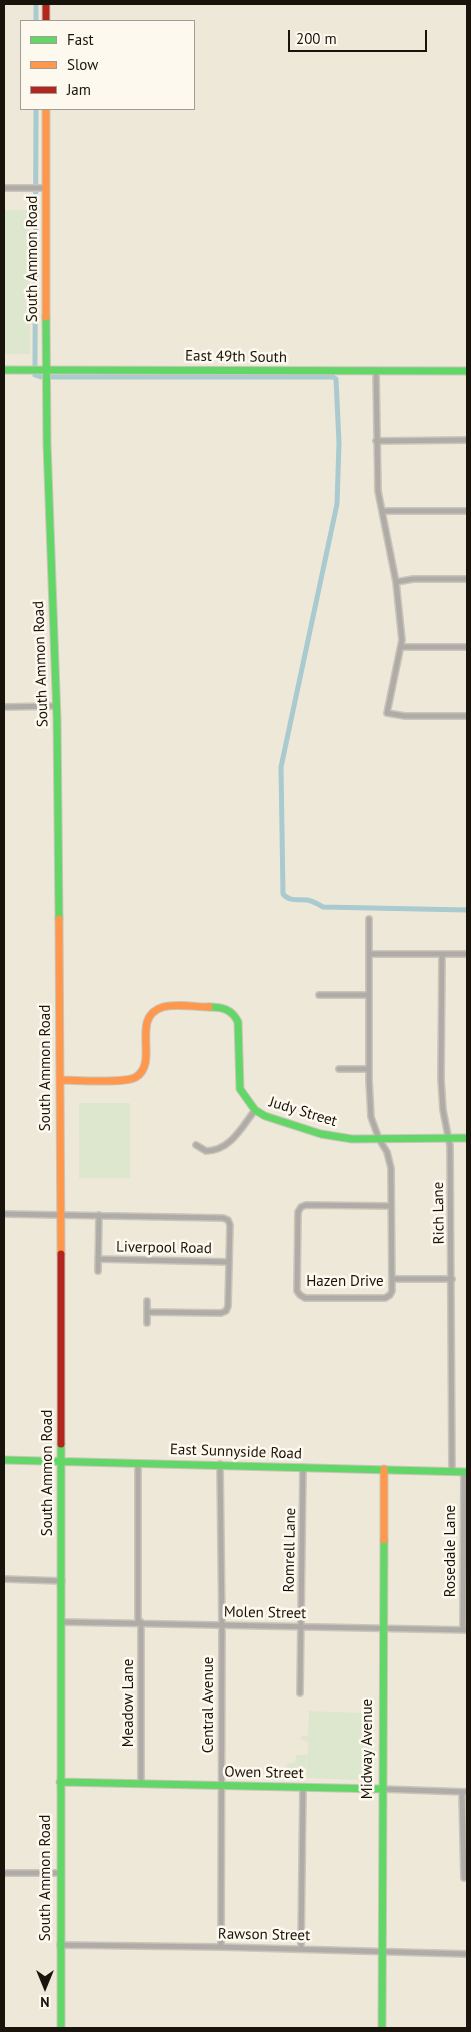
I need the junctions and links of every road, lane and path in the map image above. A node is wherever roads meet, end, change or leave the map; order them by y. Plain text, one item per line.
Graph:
1 (46, 4) edge
2 (46, 20) edge
3 (46, 110) edge
4 (4, 188) edge
5 (44, 188) junction
6 (4, 370) edge
7 (46, 370) junction
8 (467, 371) edge
9 (376, 372) junction
10 (467, 440) edge
11 (376, 441) junction
12 (382, 511) junction
13 (467, 511) edge
14 (467, 579) edge
15 (396, 582) junction
16 (401, 647) junction
17 (467, 647) edge
18 (57, 706) junction
19 (4, 707) edge
20 (467, 716) edge
21 (369, 919) dead end
22 (369, 954) junction
23 (442, 954) junction
24 (467, 954) edge
25 (319, 995) dead end
26 (369, 995) junction
27 (339, 1069) dead end
28 (369, 1069) junction
29 (60, 1080) junction
30 (254, 1110) junction
31 (450, 1138) junction
32 (467, 1138) edge
33 (379, 1139) junction
34 (196, 1145) dead end
35 (392, 1206) junction
36 (4, 1214) edge
37 (60, 1214) junction
38 (99, 1215) junction
39 (98, 1260) junction
40 (229, 1262) junction
41 (98, 1271) dead end
42 (392, 1279) junction
43 (452, 1279) junction
44 (147, 1301) dead end
45 (147, 1312) junction
46 (147, 1323) dead end
47 (4, 1460) edge
48 (63, 1462) junction
49 (138, 1463) junction
50 (220, 1464) junction
51 (303, 1467) junction
52 (384, 1469) junction
53 (452, 1471) junction
54 (466, 1472) edge
55 (4, 1580) edge
56 (62, 1581) junction
57 (62, 1622) junction
58 (139, 1622) junction
59 (222, 1624) junction
60 (302, 1626) junction
61 (382, 1628) junction
62 (465, 1630) edge
63 (300, 1693) dead end
64 (60, 1782) junction
65 (142, 1784) junction
66 (222, 1786) junction
67 (303, 1787) junction
68 (382, 1790) junction
69 (465, 1792) edge
70 (4, 1873) edge
71 (60, 1873) junction
72 (464, 1878) dead end
73 (60, 1945) junction
74 (222, 1947) junction
75 (301, 1948) junction
76 (381, 1950) junction
77 (467, 1954) edge
78 (61, 2028) edge
79 (382, 2028) edge

1 - 2 street
3 - 5 street, South Ammon Road
4 - 5 street
5 - 7 street, South Ammon Road
6 - 7 street, East 49th South
7 - 9 street, East 49th South
7 - 18 street, South Ammon Road
8 - 9 street, East 49th South
9 - 11 street
10 - 11 street
11 - 12 street
12 - 13 street
12 - 15 street
14 - 15 street
15 - 16 street
16 - 17 street
16 - 20 street
18 - 19 street
18 - 29 street, South Ammon Road
21 - 22 street, Hazen Drive
22 - 23 street
22 - 26 street, Hazen Drive
23 - 24 street
23 - 31 street, Rich Lane
25 - 26 street
26 - 28 street, Hazen Drive
27 - 28 street
28 - 33 street, Hazen Drive
29 - 30 street, Judy Street
29 - 37 street, South Ammon Road
30 - 33 street, Judy Street
30 - 34 street
31 - 32 street, Judy Street
31 - 33 street, Judy Street
31 - 43 street, Rich Lane
33 - 35 street, Hazen Drive
35 - 42 street, Hazen Drive
35 - 42 street, Hazen Drive
36 - 37 street
37 - 38 street
37 - 48 street, South Ammon Road
38 - 39 street
38 - 40 street
39 - 40 street, Liverpool Road
39 - 41 street
40 - 45 street
42 - 43 street
43 - 53 street, Rich Lane
44 - 45 street
45 - 46 street
47 - 48 street, East Sunnyside Road
48 - 49 street, East Sunnyside Road
48 - 56 street, South Ammon Road
49 - 50 street, East Sunnyside Road
49 - 58 street, Meadow Lane
50 - 51 street, East Sunnyside Road
50 - 59 street, Central Avenue
51 - 52 street, East Sunnyside Road
51 - 60 street, Romrell Lane
52 - 53 street, East Sunnyside Road
52 - 61 street, Midway Avenue
53 - 54 street, East Sunnyside Road
54 - 62 street, Rosedale Lane
55 - 56 street
56 - 57 street, South Ammon Road
57 - 58 street, Molen Street
57 - 64 street, South Ammon Road
58 - 59 street, Molen Street
58 - 65 street, Meadow Lane
59 - 60 street, Molen Street
59 - 66 street, Central Avenue
60 - 61 street, Molen Street
60 - 63 street, Romrell Lane
61 - 62 street, Molen Street
61 - 68 street, Midway Avenue
64 - 65 street, Owen Street
64 - 71 street, South Ammon Road
65 - 66 street, Owen Street
66 - 67 street, Owen Street
66 - 74 street, Central Avenue
67 - 68 street, Owen Street
67 - 75 street
68 - 69 street, Owen Street
68 - 76 street, Midway Avenue
69 - 72 street
70 - 71 street
71 - 73 street, South Ammon Road
73 - 74 street, Rawson Street
73 - 78 street, South Ammon Road
74 - 75 street, Rawson Street
75 - 76 street, Rawson Street
76 - 77 street, Rawson Street
76 - 79 street, Midway Avenue

